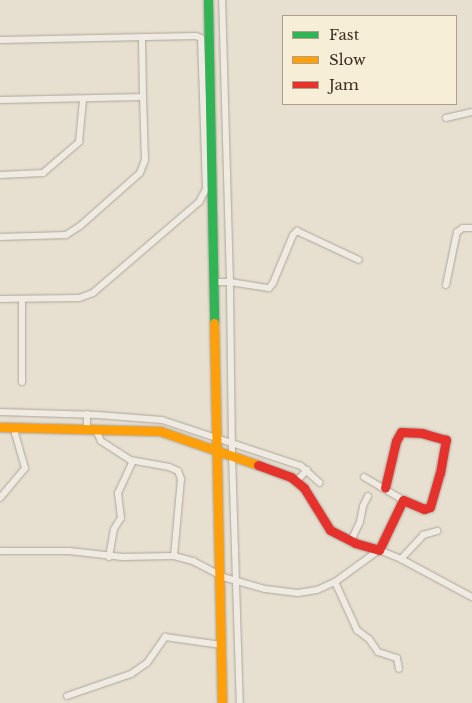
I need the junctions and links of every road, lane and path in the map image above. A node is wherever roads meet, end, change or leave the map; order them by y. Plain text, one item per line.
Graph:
1 (208, 0) edge
2 (222, 0) edge
3 (142, 37) junction
4 (0, 40) edge
5 (206, 51) junction
6 (143, 98) junction
7 (0, 100) edge
8 (83, 100) junction
9 (472, 112) edge
10 (446, 118) dead end
11 (0, 176) edge
12 (472, 228) edge
13 (0, 237) edge
14 (358, 260) dead end
15 (214, 282) junction
16 (230, 282) junction
17 (446, 285) dead end
18 (0, 299) edge
19 (22, 300) junction
20 (22, 382) dead end
21 (0, 412) edge
22 (89, 424) junction
23 (0, 427) edge
24 (17, 428) junction
25 (218, 445) junction
26 (232, 450) junction
27 (133, 461) junction
28 (302, 476) junction
29 (364, 477) dead end
30 (320, 483) dead end
31 (385, 488) junction
32 (368, 496) dead end
33 (0, 498) edge
34 (403, 500) junction
35 (437, 532) dead end
36 (351, 541) junction
37 (379, 550) junction
38 (0, 551) edge
39 (174, 556) junction
40 (109, 557) junction
41 (401, 559) junction
42 (222, 576) junction
43 (236, 580) junction
44 (335, 582) junction
45 (472, 597) edge
46 (221, 646) junction
47 (399, 669) dead end
48 (67, 696) dead end
49 (222, 703) edge
50 (240, 703) edge

1 - 5 street
2 - 16 street
3 - 4 street
3 - 5 street
3 - 6 street
5 - 15 street
5 - 19 street
6 - 8 street
6 - 13 street
7 - 8 street
8 - 11 street
9 - 10 street
12 - 17 street
14 - 16 street
15 - 16 street
15 - 25 street
16 - 26 street
18 - 19 street
19 - 20 street
21 - 22 street
22 - 24 street
22 - 25 street
22 - 25 street
22 - 27 street
23 - 24 street
24 - 33 street
25 - 26 street
25 - 42 street
26 - 28 street
26 - 28 street
26 - 43 street
27 - 39 street
27 - 40 street
28 - 30 street
28 - 36 street
29 - 31 street
31 - 34 street
31 - 34 street
32 - 36 street
34 - 37 street
35 - 41 street
36 - 37 street
37 - 41 street
37 - 44 street
38 - 40 street
39 - 40 street
39 - 42 street
41 - 45 street
42 - 43 street
42 - 46 street
43 - 44 street
43 - 50 street
44 - 47 street
46 - 48 street
46 - 49 street

